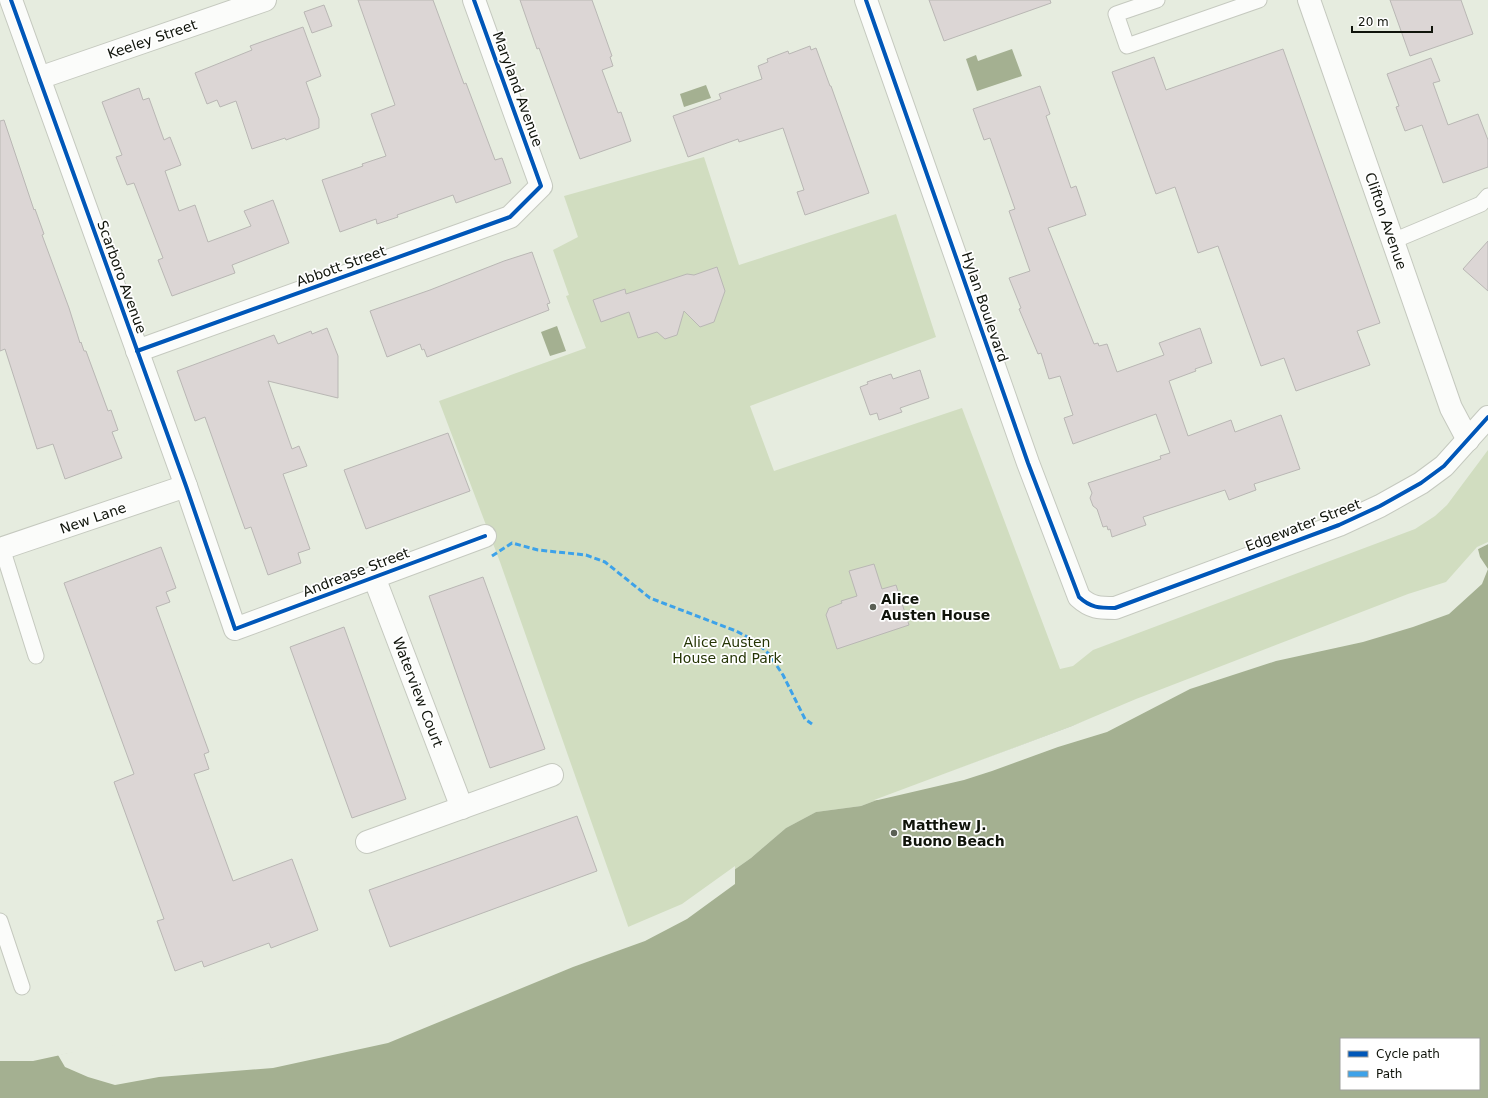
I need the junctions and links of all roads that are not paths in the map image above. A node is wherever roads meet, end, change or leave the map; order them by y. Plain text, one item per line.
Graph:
1 (11, 0) edge
2 (265, 0) edge
3 (474, 0) edge
4 (866, 0) edge
5 (1157, 0) edge
6 (1259, 0) edge
7 (1309, 0) edge
8 (39, 78) junction
9 (541, 186) joint
10 (1488, 196) edge
11 (1393, 241) junction
12 (137, 351) junction
13 (1488, 417) edge
14 (1468, 440) junction
15 (186, 486) junction
16 (485, 536) dead end
17 (1, 548) edge
18 (374, 577) junction
19 (1100, 608) joint
20 (235, 629) joint
21 (36, 656) dead end
22 (552, 775) dead end
23 (462, 808) junction
24 (367, 842) dead end
25 (0, 921) edge
26 (22, 987) dead end

1 - 8 street, Scarboro Avenue
2 - 8 street, Keeley Street
3 - 9 street, Maryland Avenue
4 - 19 street, Hylan Boulevard
5 - 6 lane
7 - 11 street, Clifton Avenue
8 - 12 street, Scarboro Avenue
9 - 12 street, Abbott Street
10 - 11 lane
11 - 14 street, Clifton Avenue
12 - 15 street, Scarboro Avenue
13 - 14 street, Edgewater Street
14 - 19 street, Edgewater Street
15 - 17 street, New Lane
15 - 20 street, Scarboro Avenue
16 - 18 street, Andrease Street
17 - 21 lane
18 - 20 street, Andrease Street
18 - 23 street, Waterview Court
22 - 23 street
23 - 24 street
25 - 26 lane

